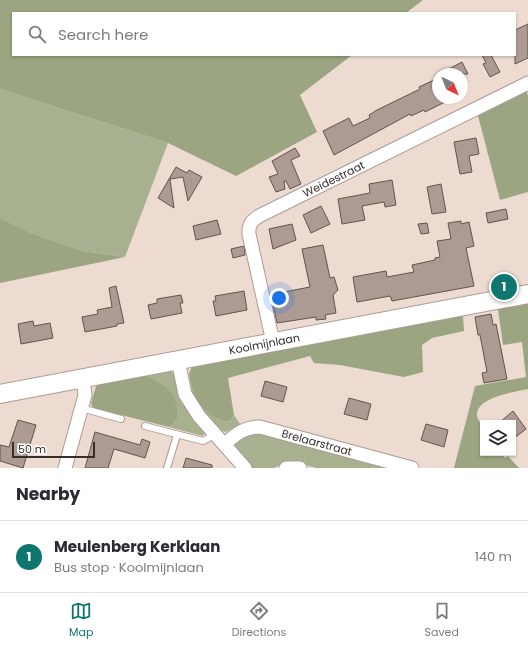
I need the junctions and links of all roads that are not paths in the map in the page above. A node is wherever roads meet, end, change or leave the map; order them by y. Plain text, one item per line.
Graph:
1 (528, 83) edge
2 (528, 294) edge
3 (273, 342) junction
4 (178, 360) junction
5 (83, 378) junction
6 (0, 394) edge
7 (81, 408) junction
8 (121, 419) dead end
9 (145, 426) dead end
10 (216, 434) junction
11 (176, 435) junction
12 (225, 444) junction
13 (65, 468) edge
14 (167, 468) edge
15 (245, 468) edge
16 (286, 468) edge
17 (300, 468) edge
18 (412, 468) edge

1 - 3 street, Weidestraat
2 - 3 street, Koolmijnlaan
3 - 4 street, Koolmijnlaan
4 - 5 street, Koolmijnlaan
4 - 10 street
5 - 6 street, Koolmijnlaan
5 - 7 street
7 - 8 lane
7 - 13 street
9 - 11 lane
10 - 11 lane
10 - 12 street
11 - 14 lane
12 - 15 street
12 - 18 street, Brelaarstraat
16 - 17 street

